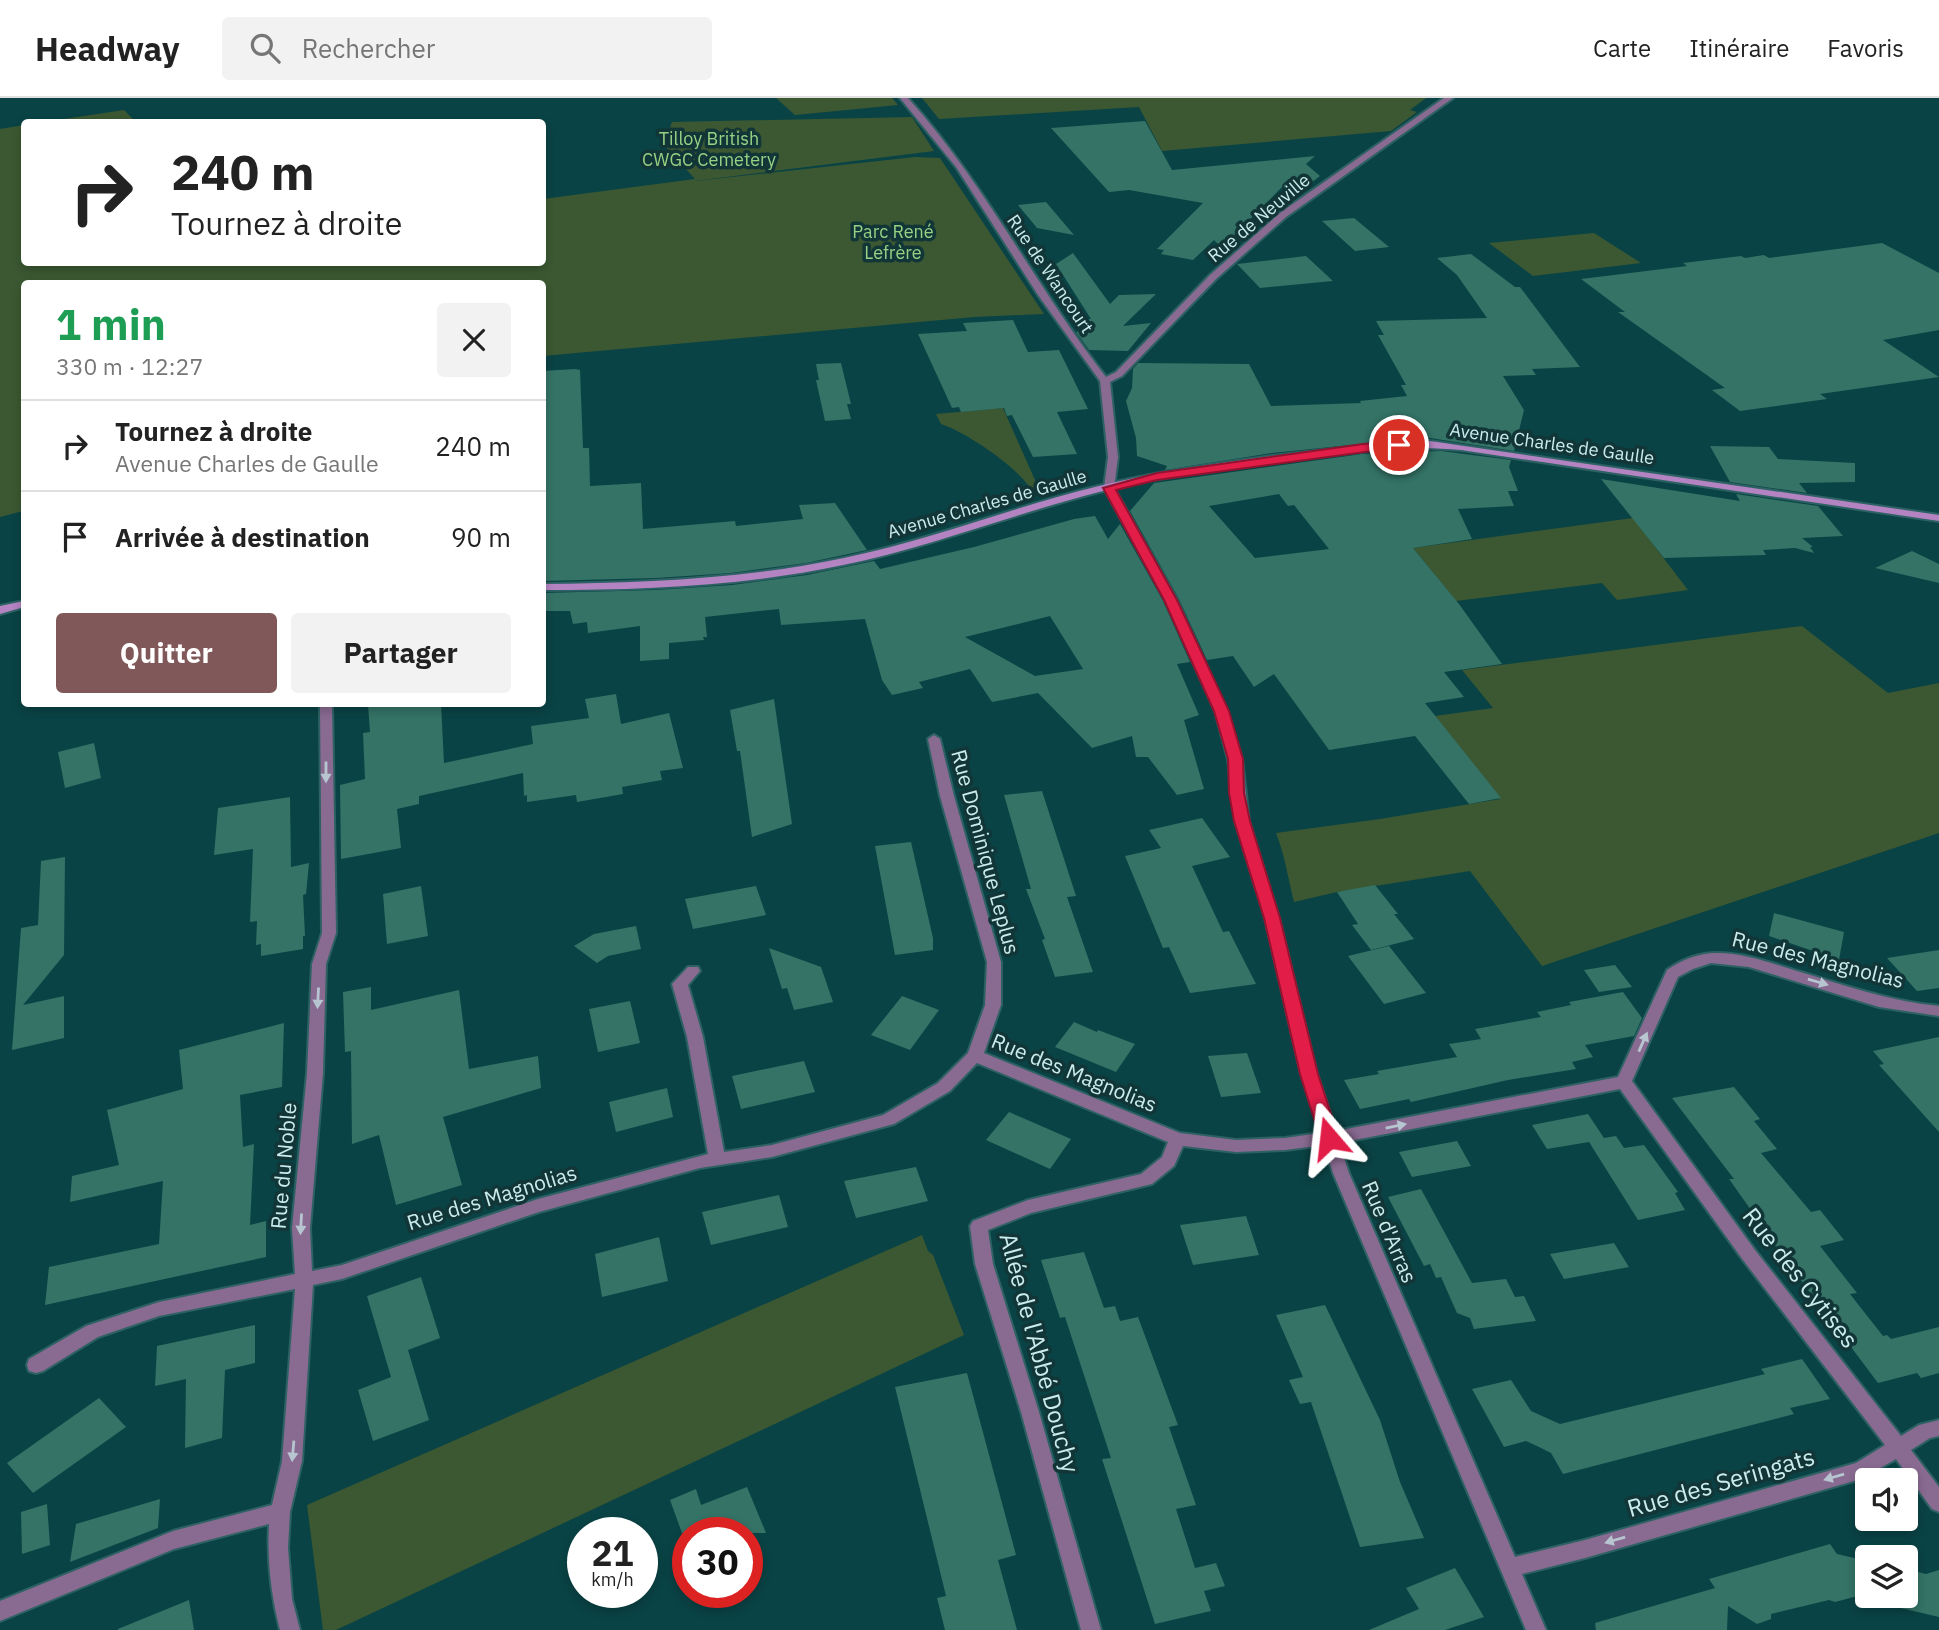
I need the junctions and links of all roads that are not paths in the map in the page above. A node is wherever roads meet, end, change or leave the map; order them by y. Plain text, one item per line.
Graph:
1 (904, 98) edge
2 (1449, 98) edge
3 (1105, 381) junction
4 (1109, 488) junction
5 (1939, 518) edge
6 (546, 587) edge
7 (21, 605) edge
8 (0, 610) edge
9 (326, 707) edge
10 (934, 739) dead end
11 (693, 971) dead end
12 (1939, 1011) edge
13 (975, 1056) junction
14 (1625, 1082) junction
15 (1329, 1138) junction
16 (1178, 1139) junction
17 (717, 1160) junction
18 (304, 1281) junction
19 (36, 1365) dead end
20 (1939, 1428) edge
21 (1898, 1450) junction
22 (1939, 1503) edge
23 (280, 1512) junction
24 (1508, 1568) junction
25 (0, 1611) edge
26 (290, 1630) edge
27 (1091, 1630) edge
28 (1536, 1630) edge

1 - 3 street, Rue de Wancourt
2 - 3 street, Rue de Neuville
3 - 4 street, Rue de Wancourt
4 - 5 street, Avenue Charles de Gaulle
4 - 6 street, Avenue Charles de Gaulle
4 - 15 street, Rue d'Arras
7 - 8 street
9 -> 18 street, Rue du Noble
10 - 13 street, Rue Dominique Leplus
11 - 17 street
14 -> 12 street, Rue des Magnolias
13 - 16 street, Rue des Magnolias
13 - 17 street, Rue des Magnolias
15 -> 14 street, Rue des Magnolias
14 - 21 street, Rue des Cytises
15 - 16 street, Rue des Magnolias
15 - 24 street, Rue d'Arras
16 - 27 street, Allée de l'Abbé Douchy
17 - 18 street, Rue des Magnolias
18 - 19 street, Rue des Magnolias
18 -> 23 street, Rue du Noble
20 - 21 street, Rue des Seringats
21 - 22 street, Rue des Cytises
21 -> 24 street, Rue des Seringats
23 - 25 street
23 - 26 street, Rue du Noble
24 - 28 street, Rue d'Arras

